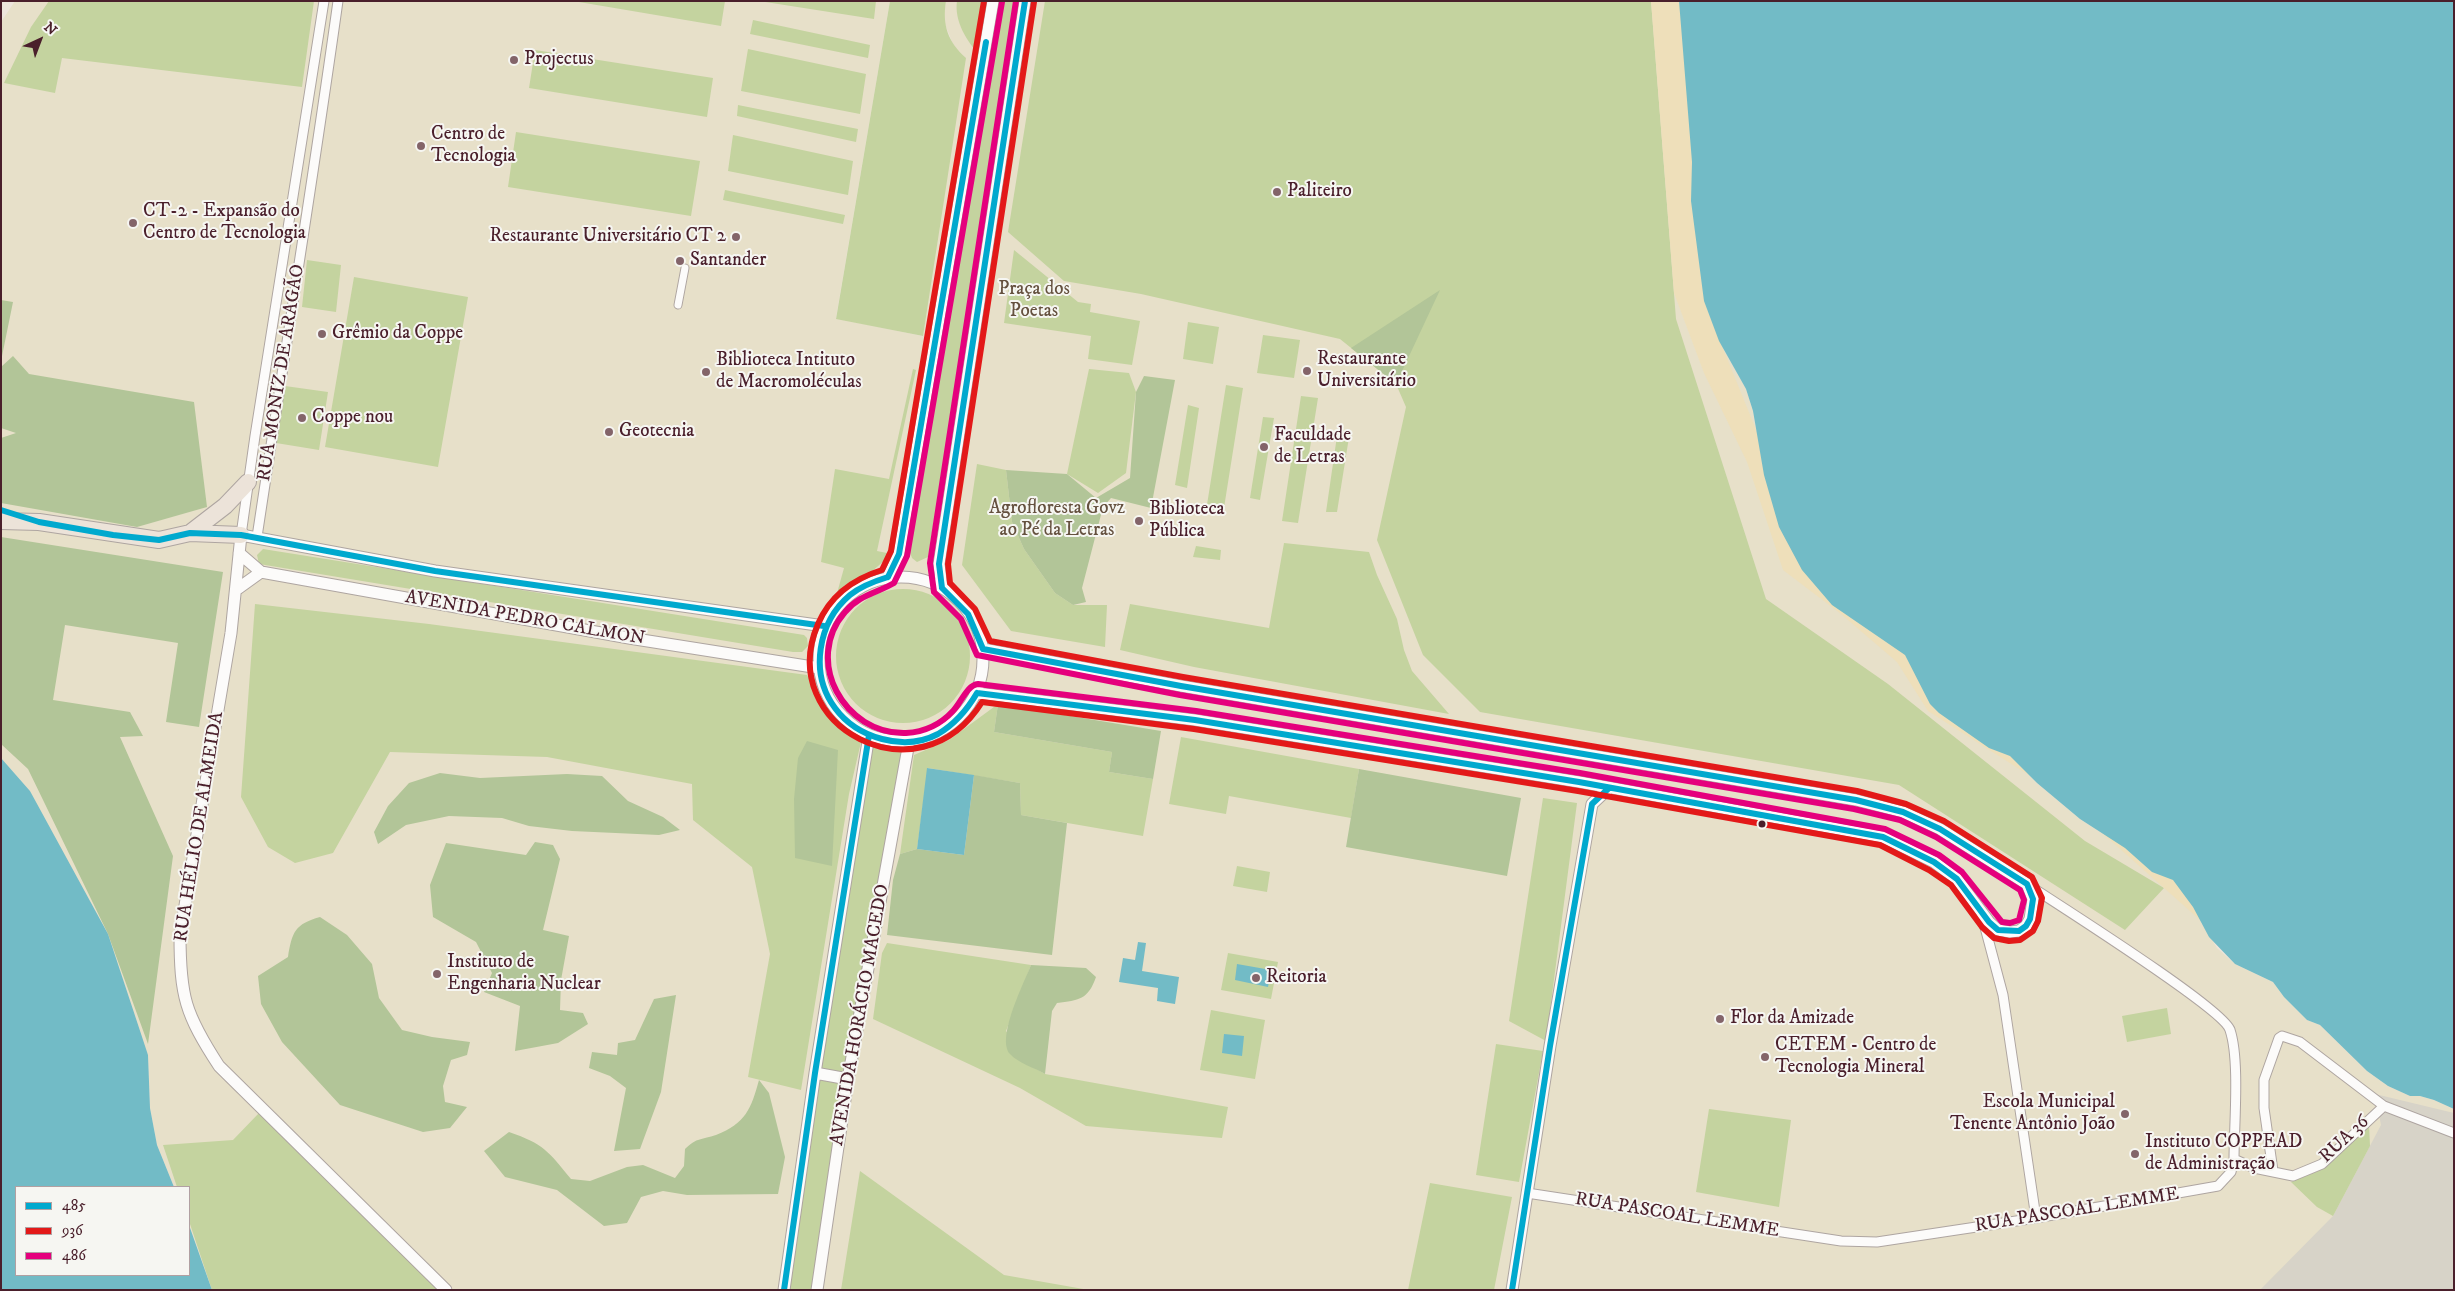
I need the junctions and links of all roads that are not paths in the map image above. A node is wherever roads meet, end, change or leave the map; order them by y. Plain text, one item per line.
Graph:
1 (324, 1) edge
2 (338, 1) edge
3 (992, 1) edge
4 (1025, 1) edge
5 (685, 268) dead end
6 (678, 305) dead end
7 (248, 482) junction
8 (1, 510) edge
9 (1, 521) edge
10 (39, 522) junction
11 (190, 533) junction
12 (249, 536) junction
13 (238, 553) junction
14 (260, 572) junction
15 (888, 577) junction
16 (942, 588) junction
17 (236, 590) junction
18 (824, 626) junction
19 (983, 649) junction
20 (819, 668) junction
21 (977, 693) junction
22 (869, 735) junction
23 (909, 742) junction
24 (1578, 782) junction
25 (1609, 788) junction
26 (1592, 804) junction
27 (2027, 884) junction
28 (1982, 914) junction
29 (815, 1074) junction
30 (848, 1078) junction
31 (2384, 1106) junction
32 (2454, 1133) edge
33 (2234, 1159) junction
34 (2273, 1170) junction
35 (1527, 1193) junction
36 (2036, 1218) junction
37 (446, 1290) edge
38 (784, 1290) edge
39 (817, 1290) edge
40 (1512, 1290) edge

1 - 7 street, RUA MONIZ DE ARAGÃO
2 - 12 street, RUA MONIZ DE ARAGÃO
3 - 15 street
4 - 16 street
5 - 6 street
7 - 11 highway
7 - 12 street, RUA MONIZ DE ARAGÃO
8 - 10 highway
9 - 10 highway
10 - 11 highway
11 - 12 highway
12 - 13 street, RUA HÉLIO DE ALMEIDA
12 - 18 street, AVENIDA PEDRO CALMON
13 - 14 street
13 - 17 street, RUA HÉLIO DE ALMEIDA
14 - 17 street
14 - 20 street, AVENIDA PEDRO CALMON
15 - 16 street
15 - 18 street
16 - 19 street
17 - 37 street, RUA HÉLIO DE ALMEIDA
18 - 20 street
19 - 21 street
19 - 27 street
20 - 22 street
21 - 23 street
21 - 24 street
22 - 23 street
22 - 29 street, AVENIDA HORÁCIO MACEDO
23 - 30 street, AVENIDA HORÁCIO MACEDO
24 - 25 street
24 - 26 street
25 - 26 street
25 - 28 street
26 - 35 street
27 - 28 street
27 - 33 street, RUA PASCOAL LEMME
28 - 36 street
29 - 30 street
29 - 38 street, AVENIDA HORÁCIO MACEDO
30 - 39 street, AVENIDA HORÁCIO MACEDO
31 - 32 street, RUA 36
31 - 34 street, RUA 36
31 - 34 street
33 - 34 street, RUA 36
33 - 36 street, RUA PASCOAL LEMME
35 - 36 street, RUA PASCOAL LEMME
35 - 40 street

